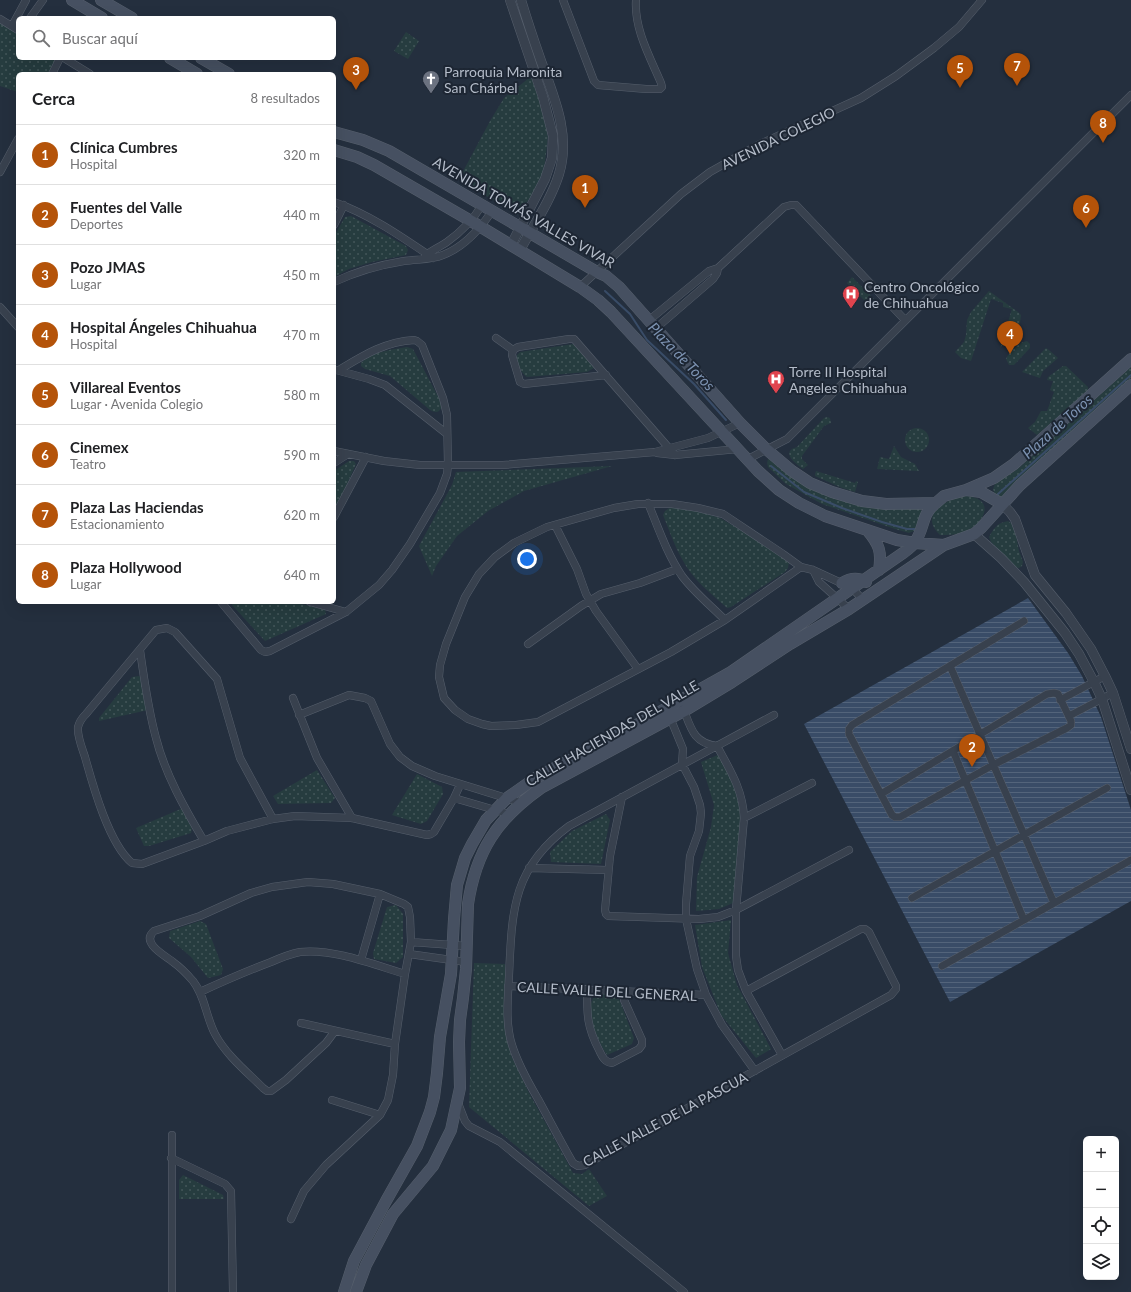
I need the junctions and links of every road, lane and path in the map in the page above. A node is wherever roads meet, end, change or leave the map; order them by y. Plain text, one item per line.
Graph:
1 (28, 0) edge
2 (72, 0) edge
3 (101, 0) edge
4 (510, 0) edge
5 (521, 0) edge
6 (563, 0) edge
7 (636, 0) edge
8 (982, 0) edge
9 (41, 2) edge
10 (21, 16) edge
11 (31, 16) edge
12 (99, 16) edge
13 (129, 16) edge
14 (0, 19) edge
15 (15, 28) edge
16 (59, 60) edge
17 (67, 60) edge
18 (173, 60) edge
19 (204, 60) edge
20 (53, 72) edge
21 (87, 72) edge
22 (194, 72) edge
23 (226, 72) edge
24 (1131, 95) edge
25 (336, 133) edge
26 (16, 143) edge
27 (336, 151) edge
28 (0, 172) edge
29 (336, 203) edge
30 (344, 205) junction
31 (482, 205) junction
32 (492, 211) junction
33 (336, 221) edge
34 (471, 221) junction
35 (481, 227) junction
36 (525, 230) junction
37 (454, 237) junction
38 (461, 245) junction
39 (516, 248) junction
40 (427, 257) junction
41 (718, 268) junction
42 (597, 272) junction
43 (336, 281) edge
44 (580, 287) junction
45 (0, 307) edge
46 (905, 320) junction
47 (16, 325) edge
48 (652, 325) junction
49 (496, 338) dead end
50 (513, 350) junction
51 (1131, 359) edge
52 (336, 370) edge
53 (606, 375) junction
54 (1131, 385) edge
55 (740, 423) junction
56 (722, 432) junction
57 (447, 434) junction
58 (701, 440) junction
59 (669, 449) junction
60 (738, 449) junction
61 (766, 450) junction
62 (336, 451) edge
63 (655, 452) junction
64 (704, 452) junction
65 (348, 454) junction
66 (675, 455) junction
67 (366, 457) junction
68 (748, 459) junction
69 (336, 462) edge
70 (448, 465) junction
71 (966, 490) junction
72 (648, 503) junction
73 (936, 503) junction
74 (1002, 504) junction
75 (336, 512) edge
76 (555, 525) junction
77 (868, 531) junction
78 (974, 534) junction
79 (915, 543) junction
80 (944, 545) junction
81 (801, 568) junction
82 (677, 569) junction
83 (813, 570) junction
84 (879, 570) junction
85 (1034, 575) junction
86 (864, 580) junction
87 (1024, 582) junction
88 (847, 586) junction
89 (877, 591) junction
90 (834, 595) junction
91 (590, 600) junction
92 (863, 600) junction
93 (223, 604) edge
94 (317, 604) edge
95 (849, 609) junction
96 (346, 612) junction
97 (725, 620) junction
98 (1024, 621) dead end
99 (528, 644) dead end
100 (140, 650) junction
101 (950, 666) junction
102 (638, 669) junction
103 (1105, 676) junction
104 (1094, 682) junction
105 (1113, 693) junction
106 (293, 698) dead end
107 (1102, 699) junction
108 (1060, 700) junction
109 (682, 706) junction
110 (668, 714) junction
111 (299, 715) junction
112 (774, 715) dead end
113 (1069, 716) junction
114 (980, 734) junction
115 (716, 746) junction
116 (1131, 749) edge
117 (953, 751) junction
118 (682, 764) junction
119 (993, 765) junction
120 (966, 781) junction
121 (812, 783) dead end
122 (460, 785) junction
123 (1107, 788) dead end
124 (1131, 790) edge
125 (881, 794) junction
126 (622, 797) junction
127 (454, 798) junction
128 (507, 798) junction
129 (522, 803) junction
130 (496, 810) junction
131 (509, 814) junction
132 (352, 818) junction
133 (744, 818) junction
134 (273, 819) junction
135 (1024, 835) junction
136 (204, 841) junction
137 (849, 850) dead end
138 (995, 851) junction
139 (1131, 860) edge
140 (529, 868) junction
141 (608, 870) junction
142 (380, 894) junction
143 (912, 898) dead end
144 (1054, 904) junction
145 (736, 910) junction
146 (686, 919) junction
147 (1024, 920) junction
148 (411, 942) junction
149 (453, 945) junction
150 (466, 946) junction
151 (409, 954) junction
152 (360, 960) junction
153 (452, 960) junction
154 (466, 962) junction
155 (942, 966) dead end
156 (405, 974) junction
157 (508, 986) junction
158 (587, 989) junction
159 (625, 991) junction
160 (746, 991) junction
161 (200, 992) junction
162 (706, 996) junction
163 (301, 1023) dead end
164 (335, 1030) junction
165 (395, 1044) junction
166 (782, 1055) junction
167 (755, 1071) junction
168 (332, 1100) dead end
169 (458, 1103) junction
170 (380, 1114) junction
171 (172, 1135) dead end
172 (171, 1158) junction
173 (291, 1218) dead end
174 (172, 1292) edge
175 (233, 1292) edge
176 (344, 1292) edge
177 (356, 1292) edge
178 (684, 1292) edge

1 - 9 street
1 - 10 street
2 - 12 main road
3 - 13 main road
4 - 36 street
5 - 36 street
6 - 7 street
8 - 42 street, AVENIDA COLEGIO
9 - 11 street
14 - 15 street
16 - 20 street
17 - 21 street
18 - 22 main road
19 - 23 main road
24 - 46 street
25 - 31 main road, AVENIDA TOMÁS VALLES VIVAR
26 - 28 street
27 - 34 main road
29 - 30 street
30 - 33 street
30 - 40 street
31 - 32 main road, AVENIDA TOMÁS VALLES VIVAR
31 - 34 street
32 - 35 street
32 - 36 main road, AVENIDA TOMÁS VALLES VIVAR
34 - 35 main road
34 - 37 street
35 - 38 street
35 - 39 main road
36 - 39 street
36 - 42 main road, AVENIDA TOMÁS VALLES VIVAR
37 - 38 street
37 - 40 street
38 - 40 street
39 - 44 main road
40 - 43 street
41 - 46 street
41 - 48 street
41 - 48 street
42 - 44 street, AVENIDA COLEGIO
42 - 48 main road, AVENIDA TOMÁS VALLES VIVAR
44 - 56 main road
45 - 47 street
46 - 61 street
48 - 55 main road, AVENIDA TOMÁS VALLES VIVAR
49 - 50 street
50 - 53 street
50 - 53 street
51 - 71 main road, AVENIDA TOMÁS VALLES VIVAR
52 - 57 street
52 - 57 street
53 - 59 street
54 - 74 main road
55 - 56 street
55 - 61 main road, AVENIDA TOMÁS VALLES VIVAR
56 - 58 street
56 - 60 main road
57 - 70 street
58 - 59 street
58 - 64 street
59 - 63 street
59 - 66 street
60 - 64 street
60 - 68 main road
61 - 68 street
61 - 73 main road, AVENIDA TOMÁS VALLES VIVAR
62 - 65 street
63 - 66 street
63 - 70 street
64 - 66 street
65 - 67 street
65 - 69 street
67 - 70 street
67 - 75 street
68 - 77 main road
70 - 96 street
71 - 73 main road, AVENIDA TOMÁS VALLES VIVAR
71 - 74 main road
72 - 76 street
72 - 81 street
72 - 82 street
73 - 79 main road
74 - 78 main road
74 - 85 street
76 - 91 street
76 - 102 street
77 - 79 main road
77 - 84 main road
78 - 80 main road
78 - 87 street
79 - 80 main road
79 - 84 main road, CALLE HACIENDAS DEL VALLE
80 - 89 main road, CALLE HACIENDAS DEL VALLE
81 - 83 street
81 - 97 street
82 - 91 street
82 - 97 street
83 - 88 street
83 - 90 street
84 - 86 main road, CALLE HACIENDAS DEL VALLE
85 - 87 street
85 - 103 street
86 - 88 main road, CALLE HACIENDAS DEL VALLE
86 - 89 main road
87 - 104 street
88 - 90 main road, CALLE HACIENDAS DEL VALLE
88 - 92 street
89 - 92 main road, CALLE HACIENDAS DEL VALLE
90 - 95 street
90 - 109 main road, CALLE HACIENDAS DEL VALLE
91 - 99 street
91 - 102 street
92 - 95 main road, CALLE HACIENDAS DEL VALLE
93 - 96 street
94 - 96 street
95 - 109 main road, CALLE HACIENDAS DEL VALLE
97 - 102 street
98 - 101 street
100 - 134 street
100 - 136 street
100 - 136 street
101 - 114 street
101 - 125 street
103 - 104 street
103 - 105 street
104 - 107 street
104 - 108 street
105 - 107 street
105 - 116 street
106 - 111 street
107 - 113 street
107 - 124 street
108 - 113 street
108 - 114 street
109 - 110 main road, CALLE HACIENDAS DEL VALLE
109 - 115 street
110 - 118 street
110 - 128 main road, CALLE HACIENDAS DEL VALLE
110 - 129 main road, CALLE HACIENDAS DEL VALLE
111 - 122 street
111 - 132 street
112 - 115 street, CALLE VALLE DE LA PASCUA
113 - 119 street
114 - 117 street
114 - 119 street
115 - 118 street, CALLE VALLE DE LA PASCUA
115 - 133 street
117 - 120 street
117 - 125 street
118 - 126 street, CALLE VALLE DE LA PASCUA
118 - 146 street
119 - 120 street
119 - 135 street
120 - 125 street
120 - 138 street
121 - 133 street
122 - 127 street
122 - 128 street
123 - 135 street
126 - 140 street, CALLE VALLE DE LA PASCUA
126 - 141 street
127 - 130 street
127 - 132 street
128 - 129 street
128 - 130 main road, CALLE HACIENDAS DEL VALLE
129 - 131 main road, CALLE HACIENDAS DEL VALLE
130 - 131 street
130 - 149 main road, CALLE HACIENDAS DEL VALLE
131 - 150 main road, CALLE HACIENDAS DEL VALLE
132 - 134 street
133 - 145 street
134 - 136 street
135 - 138 street
135 - 144 street
137 - 145 street
138 - 143 street
138 - 147 street
139 - 144 street
140 - 141 street
140 - 157 street, CALLE VALLE DE LA PASCUA
141 - 146 street
142 - 148 street
142 - 152 street
142 - 161 street
144 - 147 street
145 - 146 street
145 - 160 street
146 - 162 street
147 - 155 street
148 - 149 street
148 - 151 street
149 - 150 street
149 - 153 main road, CALLE HACIENDAS DEL VALLE
150 - 154 main road, CALLE HACIENDAS DEL VALLE
151 - 153 street
151 - 156 street
152 - 156 street
152 - 161 street
153 - 154 street
153 - 176 main road, CALLE HACIENDAS DEL VALLE
154 - 169 main road, CALLE HACIENDAS DEL VALLE
156 - 165 street
157 - 158 street, CALLE VALLE DEL GENERAL
157 - 167 street, CALLE VALLE DE LA PASCUA
158 - 159 street, CALLE VALLE DEL GENERAL
158 - 159 street
159 - 162 street, CALLE VALLE DEL GENERAL
160 - 166 street
160 - 166 street
161 - 164 street
162 - 167 street
163 - 164 street
164 - 165 street
165 - 170 street
166 - 167 street
168 - 170 street
169 - 177 main road, CALLE HACIENDAS DEL VALLE
169 - 178 street
170 - 173 street
171 - 172 street
172 - 174 street
172 - 175 street

